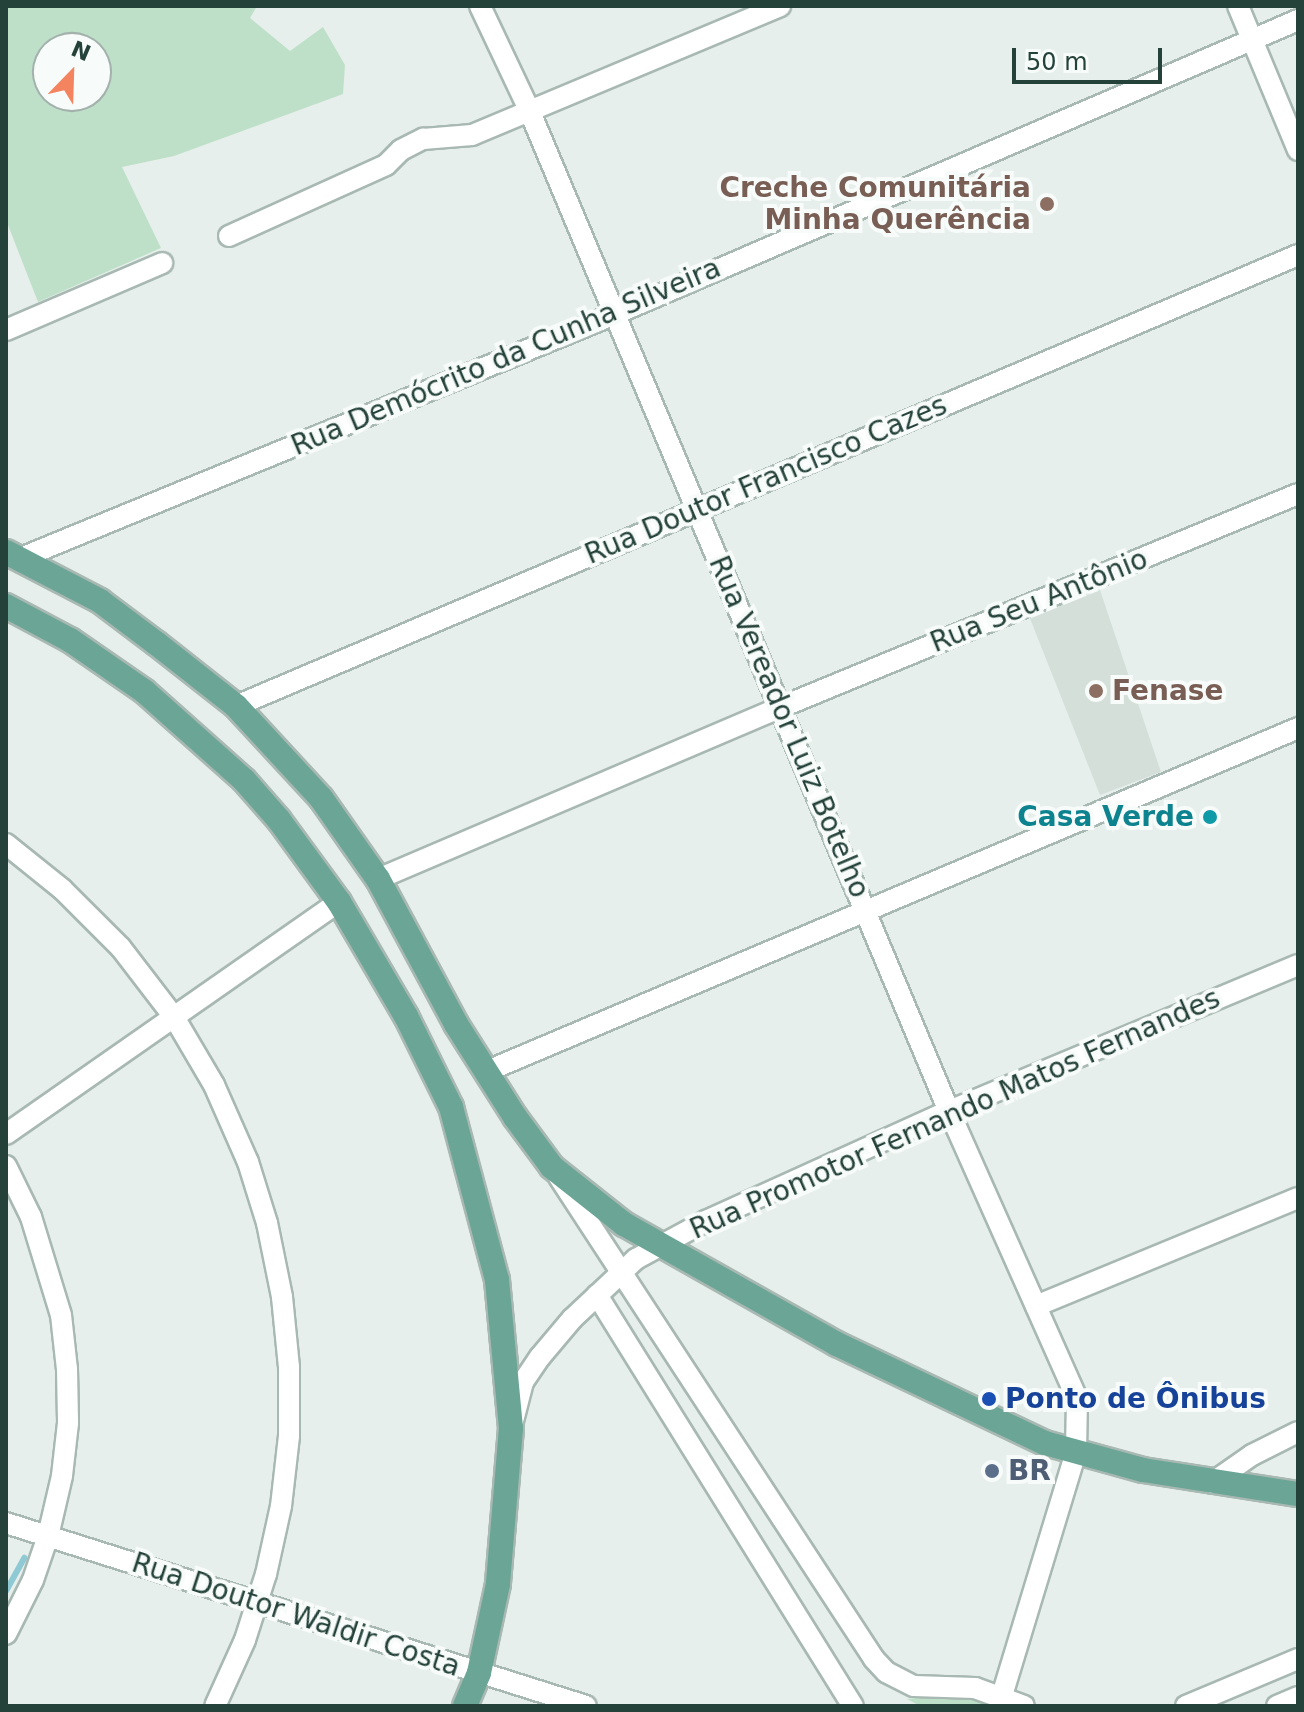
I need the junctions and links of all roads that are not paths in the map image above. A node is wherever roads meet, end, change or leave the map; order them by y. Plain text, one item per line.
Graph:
1 (480, 6) edge
2 (780, 6) edge
3 (1238, 6) edge
4 (1298, 20) edge
5 (1252, 39) junction
6 (530, 112) junction
7 (1298, 150) edge
8 (229, 236) dead end
9 (1298, 255) edge
10 (162, 263) dead end
11 (615, 314) junction
12 (6, 330) edge
13 (1298, 494) edge
14 (698, 508) junction
15 (13, 555) edge
16 (6, 606) edge
17 (236, 706) junction
18 (779, 708) junction
19 (1298, 728) edge
20 (6, 844) edge
21 (378, 879) junction
22 (339, 902) junction
23 (866, 910) junction
24 (1298, 965) edge
25 (174, 1017) junction
26 (485, 1072) junction
27 (949, 1111) junction
28 (6, 1134) edge
29 (6, 1166) edge
30 (552, 1167) junction
31 (1298, 1198) edge
32 (661, 1245) junction
33 (622, 1271) junction
34 (597, 1295) junction
35 (1036, 1306) junction
36 (511, 1428) junction
37 (1298, 1432) edge
38 (1076, 1452) junction
39 (1212, 1483) junction
40 (1298, 1494) edge
41 (6, 1523) edge
42 (48, 1536) junction
43 (258, 1602) junction
44 (6, 1634) edge
45 (1298, 1659) edge
46 (479, 1673) junction
47 (1002, 1695) junction
48 (1298, 1697) edge
49 (215, 1706) edge
50 (465, 1706) edge
51 (586, 1706) edge
52 (853, 1706) edge
53 (1024, 1706) edge
54 (1186, 1706) edge
55 (1277, 1706) edge

1 - 6 street, Rua Vereador Luiz Botelho
2 - 6 street
3 - 5 street
4 - 5 street, Rua Demócrito da Cunha Silveira
5 - 7 street
5 - 11 street, Rua Demócrito da Cunha Silveira
6 - 8 street
6 - 11 street, Rua Vereador Luiz Botelho
9 - 14 street, Rua Doutor Francisco Cazes
10 - 12 street
11 - 14 street, Rua Vereador Luiz Botelho
11 - 15 street, Rua Demócrito da Cunha Silveira
13 - 18 street, Rua Seu Antônio
14 - 17 street, Rua Doutor Francisco Cazes
14 - 18 street, Rua Vereador Luiz Botelho
15 - 17 main road
16 - 22 main road
17 - 21 main road
18 - 21 street, Rua Seu Antônio
18 - 23 street, Rua Vereador Luiz Botelho
19 - 23 street
20 - 25 street
21 - 26 main road
22 - 25 street
22 - 36 main road
23 - 26 street
23 - 27 street, Rua Vereador Luiz Botelho
24 - 27 street, Rua Promotor Fernando Matos Fernandes
25 - 28 street
25 - 43 street
26 - 30 main road
27 - 32 street, Rua Promotor Fernando Matos Fernandes
27 - 35 street, Rua Vereador Luiz Botelho
29 - 42 street
30 - 32 main road
30 - 33 street
31 - 35 street
32 - 33 street, Rua Promotor Fernando Matos Fernandes
32 - 38 main road
33 - 34 street, Rua Promotor Fernando Matos Fernandes
33 - 47 street
34 - 36 street, Rua Promotor Fernando Matos Fernandes
34 - 52 street
35 - 38 street, Rua Vereador Luiz Botelho
36 - 46 main road
37 - 39 street
38 - 39 main road
38 - 47 street, Rua Vereador Luiz Botelho
39 - 40 main road
41 - 42 street, Rua Doutor Waldir Costa
42 - 43 street, Rua Doutor Waldir Costa
42 - 44 street
43 - 46 street, Rua Doutor Waldir Costa
43 - 49 street
45 - 54 street
46 - 50 main road
46 - 51 street, Rua Doutor Waldir Costa
47 - 53 street
48 - 55 street

